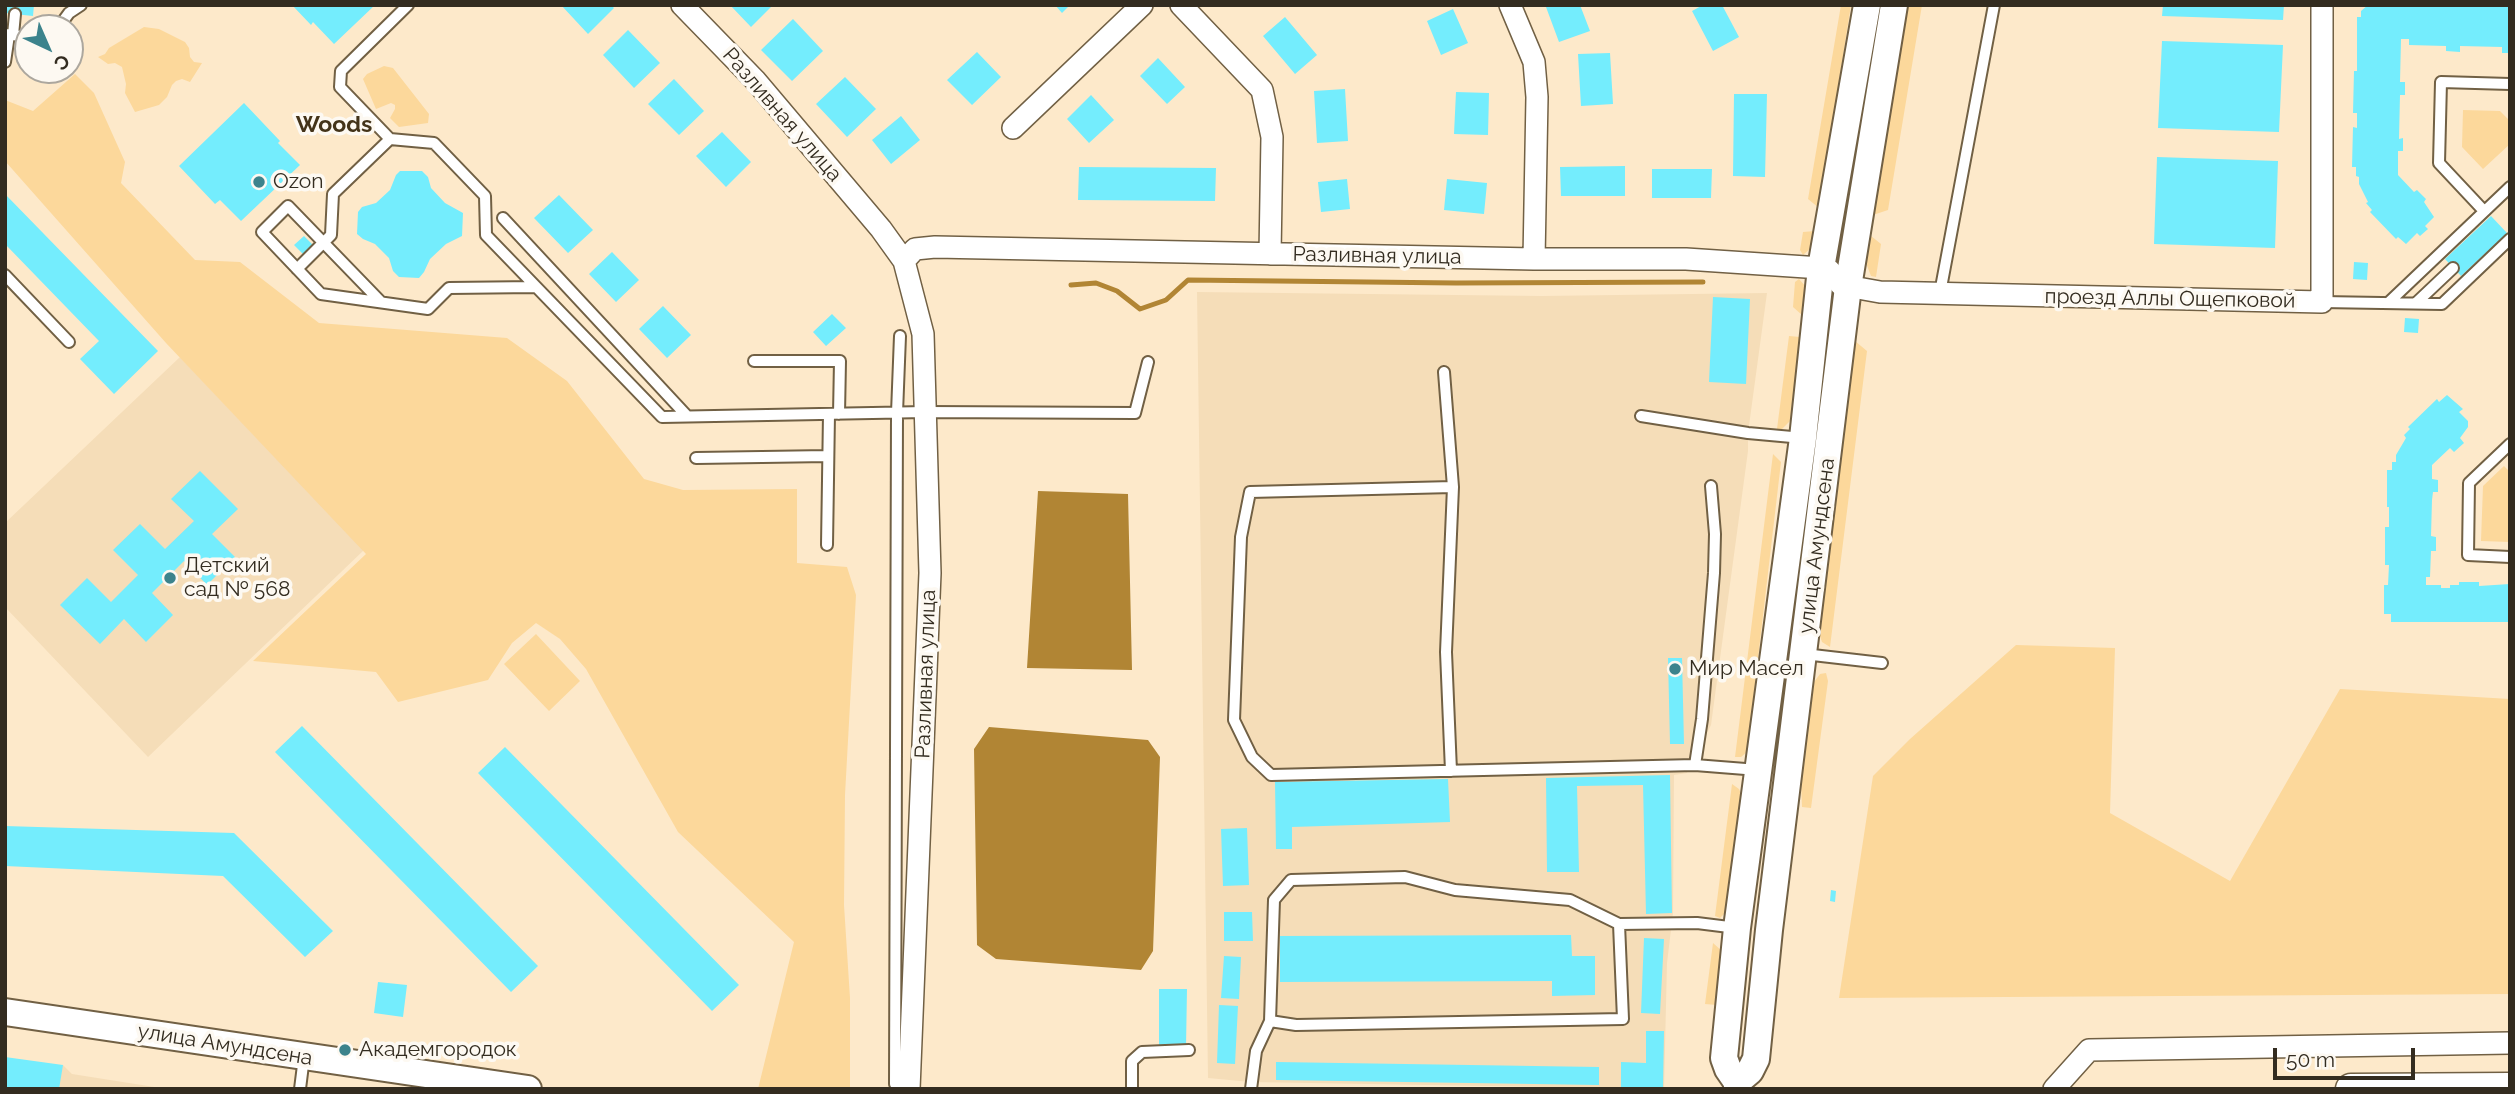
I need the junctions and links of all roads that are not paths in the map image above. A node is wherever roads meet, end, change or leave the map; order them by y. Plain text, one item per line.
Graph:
1 (408, 5) edge
2 (682, 5) edge
3 (1142, 5) edge
4 (1181, 5) edge
5 (1510, 5) edge
6 (1867, 5) edge
7 (1894, 5) edge
8 (1994, 5) edge
9 (2322, 5) edge
10 (14, 18) edge
11 (9, 35) edge
12 (5, 62) edge
13 (2510, 84) edge
14 (1013, 128) dead end
15 (390, 139) junction
16 (2510, 187) edge
17 (2484, 211) junction
18 (503, 218) dead end
19 (2510, 239) edge
20 (323, 243) junction
21 (1270, 254) junction
22 (1534, 260) junction
23 (904, 261) junction
24 (1821, 268) junction
25 (2453, 268) dead end
26 (297, 269) junction
27 (6, 277) edge
28 (535, 287) junction
29 (1848, 287) junction
30 (1940, 293) junction
31 (381, 302) junction
32 (2322, 302) junction
33 (2388, 303) junction
34 (2416, 303) junction
35 (900, 336) dead end
36 (69, 342) dead end
37 (754, 361) dead end
38 (1148, 362) dead end
39 (1444, 372) dead end
40 (897, 412) junction
41 (925, 412) junction
42 (834, 414) junction
43 (687, 416) junction
44 (1641, 416) dead end
45 (1802, 438) junction
46 (2510, 444) edge
47 (828, 456) junction
48 (696, 458) dead end
49 (1712, 486) dead end
50 (1453, 488) junction
51 (827, 545) dead end
52 (2510, 557) edge
53 (1804, 654) junction
54 (1882, 663) dead end
55 (1695, 765) junction
56 (1759, 770) junction
57 (1451, 771) junction
58 (1619, 924) junction
59 (1737, 928) junction
60 (5, 1012) edge
61 (1270, 1021) junction
62 (2510, 1043) edge
63 (1189, 1050) dead end
64 (304, 1057) junction
65 (469, 1084) edge
66 (1737, 1086) edge
67 (2510, 1087) edge
68 (300, 1089) edge
69 (528, 1089) edge
70 (898, 1089) edge
71 (909, 1089) edge
72 (1132, 1089) edge
73 (1251, 1089) edge
74 (2054, 1089) edge
75 (2351, 1089) edge

1 - 15 lane
2 - 23 street, Разливная улица
3 - 14 street
4 - 21 street
5 - 22 street
6 - 24 street, улица Амундсена
7 - 29 street, улица Амундсена
8 - 30 lane
9 - 32 street, проезд Аллы Ощепковой
10 - 11 lane
11 - 12 lane
13 - 17 lane
15 - 20 lane
15 - 28 lane
16 - 17 lane
17 - 33 lane
18 - 43 lane
19 - 34 lane
20 - 26 lane
20 - 26 lane
20 - 31 lane
21 - 22 street, Разливная улица
21 - 23 street, Разливная улица
22 - 24 street, Разливная улица
23 - 41 street, Разливная улица
24 - 29 street
24 - 45 street, улица Амундсена
25 - 34 lane
26 - 31 lane
27 - 36 lane
28 - 31 lane
28 - 43 lane
29 - 30 street, проезд Аллы Ощепковой
29 - 53 street, улица Амундсена
30 - 32 street, проезд Аллы Ощепковой
32 - 33 lane
33 - 34 lane
35 - 40 lane
37 - 42 lane
38 - 41 lane
39 - 50 lane
40 - 41 lane
40 - 42 lane
40 - 70 lane
41 - 71 street, Разливная улица
42 - 43 lane
42 - 47 lane
44 - 45 lane
45 - 56 street, улица Амундсена
46 - 52 lane
47 - 48 lane
47 - 51 lane
49 - 55 lane
50 - 57 lane
50 - 57 lane
53 - 54 lane
53 - 66 street, улица Амундсена
55 - 56 lane
55 - 57 lane
56 - 59 street, улица Амундсена
58 - 59 lane
58 - 61 lane
58 - 61 lane
59 - 66 street, улица Амундсена
60 - 64 street, улица Амундсена
61 - 73 lane
62 - 74 street
63 - 72 lane
64 - 65 street, улица Амундсена
64 - 68 lane
65 - 69 street, улица Амундсена
67 - 75 main road

